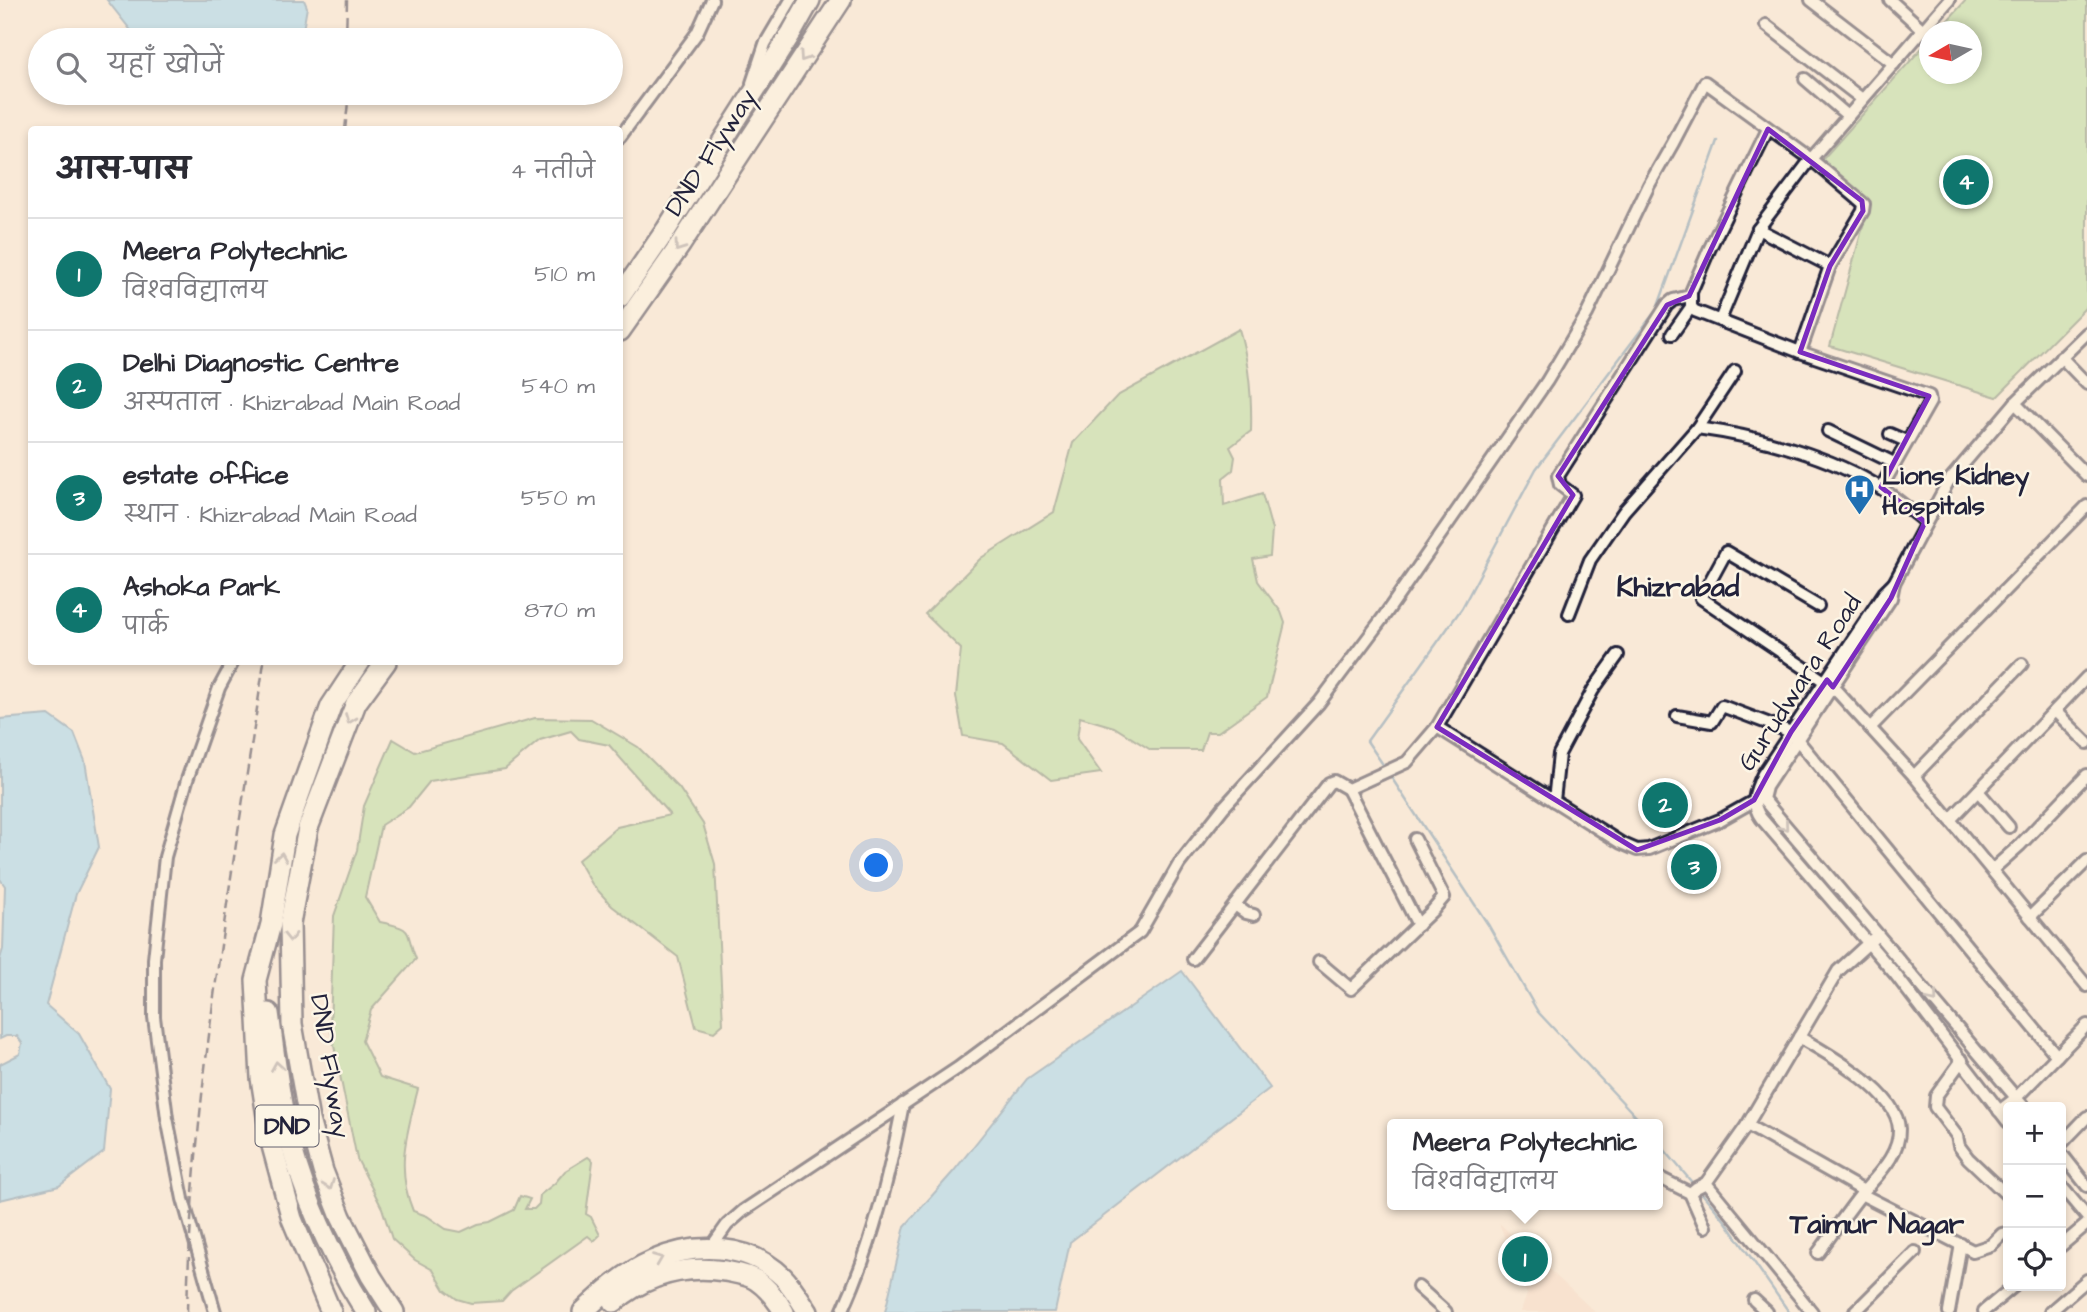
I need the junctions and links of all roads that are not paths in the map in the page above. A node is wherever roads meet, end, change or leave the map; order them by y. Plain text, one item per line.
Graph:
1 (712, 0) edge
2 (791, 0) edge
3 (810, 0) edge
4 (841, 0) edge
5 (1811, 0) edge
6 (1890, 0) edge
7 (1949, 0) edge
8 (1931, 21) edge
9 (1766, 25) dead end
10 (1919, 26) edge
11 (1919, 35) edge
12 (1894, 64) junction
13 (1805, 79) dead end
14 (1862, 99) junction
15 (743, 109) junction
16 (1848, 116) junction
17 (1769, 129) junction
18 (623, 133) edge
19 (1811, 159) junction
20 (1758, 229) junction
21 (1830, 266) junction
22 (623, 293) edge
23 (1691, 301) junction
24 (1720, 320) junction
25 (623, 327) edge
26 (2087, 333) edge
27 (1672, 334) dead end
28 (1800, 352) junction
29 (2061, 357) junction
30 (1735, 371) dead end
31 (2087, 384) edge
32 (2015, 403) junction
33 (1697, 428) junction
34 (1828, 431) dead end
35 (1890, 434) dead end
36 (1906, 441) junction
37 (1894, 463) junction
38 (2087, 476) edge
39 (1881, 488) junction
40 (2087, 506) edge
41 (1925, 523) junction
42 (1818, 606) dead end
43 (1569, 614) dead end
44 (1618, 655) dead end
45 (2022, 664) dead end
46 (231, 665) edge
47 (358, 665) edge
48 (384, 665) edge
49 (2087, 677) edge
50 (1830, 683) junction
51 (2055, 711) junction
52 (1677, 716) dead end
53 (1437, 727) junction
54 (1870, 729) junction
55 (1794, 736) junction
56 (2087, 743) edge
57 (2087, 775) edge
58 (1914, 776) junction
59 (1348, 789) junction
60 (1978, 791) junction
61 (1758, 798) junction
62 (1554, 801) junction
63 (1950, 820) junction
64 (2009, 827) dead end
65 (1415, 839) dead end
66 (2087, 861) edge
67 (1992, 870) junction
68 (1235, 905) junction
69 (1254, 915) dead end
70 (2030, 917) junction
71 (271, 924) junction
72 (1418, 925) junction
73 (1879, 934) junction
74 (1870, 943) junction
75 (1192, 959) dead end
76 (1319, 962) dead end
77 (2087, 986) edge
78 (2087, 1025) edge
79 (1799, 1037) junction
80 (2057, 1056) junction
81 (1962, 1060) junction
82 (2016, 1098) junction
83 (2020, 1102) edge
84 (903, 1104) junction
85 (1999, 1111) junction
86 (2003, 1116) edge
87 (2087, 1117) edge
88 (1747, 1125) junction
89 (2066, 1139) edge
90 (2066, 1160) edge
91 (2076, 1173) junction
92 (1663, 1178) edge
93 (2066, 1182) edge
94 (2087, 1186) edge
95 (1698, 1187) junction
96 (2003, 1191) edge
97 (2066, 1192) edge
98 (1863, 1193) junction
99 (2087, 1217) edge
100 (2087, 1224) edge
101 (1705, 1227) dead end
102 (2003, 1234) edge
103 (2066, 1242) edge
104 (1961, 1244) junction
105 (710, 1249) junction
106 (1915, 1252) dead end
107 (1818, 1253) dead end
108 (2087, 1280) edge
109 (1418, 1287) dead end
110 (2008, 1291) edge
111 (1754, 1300) dead end
112 (1984, 1311) edge
113 (215, 1312) edge
114 (331, 1312) edge
115 (366, 1312) edge
116 (394, 1312) edge
117 (583, 1312) edge
118 (602, 1312) edge
119 (784, 1312) edge
120 (808, 1312) edge
121 (842, 1312) edge
122 (1446, 1312) edge
123 (1767, 1312) edge
124 (1812, 1312) edge
125 (1855, 1312) edge
126 (1949, 1312) edge
127 (2050, 1312) edge

1 - 18 street
2 - 15 street
3 - 15 highway, DND Flyway
4 -> 25 highway, DND Flyway
5 - 12 street
6 - 10 street
7 - 8 street
9 - 14 street
11 - 12 street
12 - 14 street
13 - 16 street
14 - 16 street
15 - 22 highway, DND Flyway
16 - 19 street
17 - 19 street
17 - 23 street
17 - 84 street
19 - 20 street
19 - 21 street
20 - 21 street
20 - 24 street
21 - 28 street
23 - 24 street
23 - 27 street
23 - 53 street
24 - 28 street
26 - 29 street, Gurudwara Road
28 - 36 street
29 - 31 street
29 - 32 street, Gurudwara Road
30 - 33 street
32 - 38 street
32 - 41 street, Gurudwara Road
33 - 39 street
33 - 43 street
34 - 37 street
35 - 36 street
36 - 37 street
37 - 39 street
39 - 41 street
40 - 54 street
41 - 50 street, Gurudwara Road
42 - 50 street
44 - 62 street
45 - 58 street
46 - 113 street
71 -> 47 highway
48 -> 116 highway, DND Flyway
49 - 51 street
50 - 54 street
50 - 55 street, Gurudwara Road
51 - 56 street
51 - 60 street
52 - 55 street
53 - 59 street
53 - 62 street
54 - 58 street
55 - 61 street, Gurudwara Road
55 - 80 street
57 - 67 street
58 - 63 street
59 - 68 street
59 - 72 street
60 - 63 street
60 - 64 street
61 - 62 street
61 -> 73 street
61 - 74 street, Gurudwara Road
63 - 67 street
65 - 72 street
66 - 70 street
67 - 70 street
68 - 69 street
68 - 75 street
70 - 77 street
71 - 114 highway
115 -> 71 highway, DND
72 - 76 street
73 - 74 street
73 -> 82 street
74 - 79 street
74 - 81 street, Gurudwara Road
78 - 80 street
79 - 88 street
79 - 98 street
80 - 82 street
81 - 85 street, Gurudwara Road
81 - 96 street
82 - 83 street
82 - 85 street
84 - 105 street
84 - 121 street
85 - 86 street, Gurudwara Road
87 - 89 street
88 - 95 street
88 - 98 street
90 - 91 street
91 - 93 street
91 - 94 street
92 - 95 street
95 - 101 street
95 - 124 street
97 - 99 street
98 - 104 street
98 - 107 street
100 - 103 street
102 - 104 street
104 - 126 street
117 -> 105 highway
105 - 120 highway
106 - 125 street
108 - 127 street
109 - 122 street
110 - 112 street
111 - 123 street
118 - 119 highway

